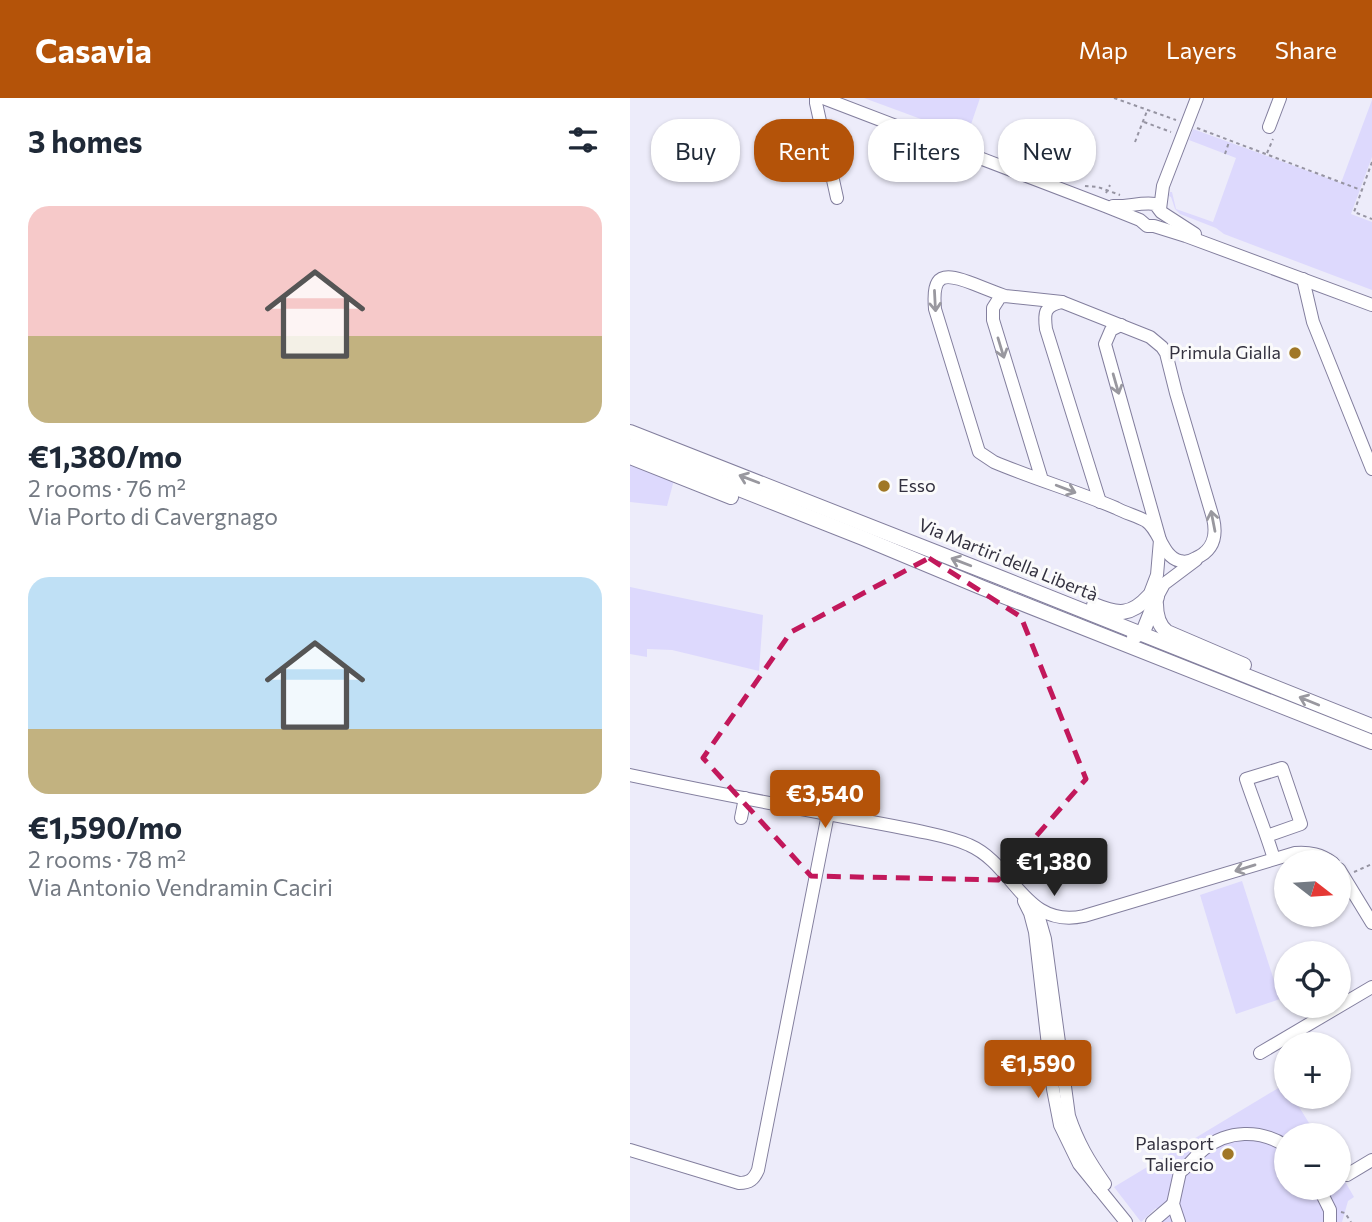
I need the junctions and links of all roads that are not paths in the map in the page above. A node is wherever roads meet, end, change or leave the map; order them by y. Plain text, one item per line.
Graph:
1 (816, 98) edge
2 (823, 98) edge
3 (1197, 98) edge
4 (1280, 98) edge
5 (1269, 127) dead end
6 (1106, 196) junction
7 (837, 198) dead end
8 (1154, 207) junction
9 (1140, 220) junction
10 (1154, 226) junction
11 (1214, 246) junction
12 (1303, 279) junction
13 (1005, 296) junction
14 (1062, 302) junction
15 (1372, 305) edge
16 (1121, 325) junction
17 (630, 432) edge
18 (630, 446) edge
19 (630, 457) edge
20 (1372, 469) edge
21 (1042, 480) junction
22 (1100, 502) junction
23 (1160, 540) junction
24 (1202, 555) junction
25 (914, 560) junction
26 (1158, 568) junction
27 (999, 577) junction
28 (1168, 581) junction
29 (989, 590) junction
30 (1153, 597) junction
31 (1139, 634) junction
32 (1273, 686) junction
33 (1250, 693) junction
34 (1372, 726) edge
35 (1372, 742) edge
36 (630, 775) edge
37 (745, 798) junction
38 (828, 814) junction
39 (741, 818) dead end
40 (1267, 836) junction
41 (1274, 859) joint
42 (1351, 888) edge
43 (1027, 899) junction
44 (1075, 918) junction
45 (1372, 923) edge
46 (1044, 932) junction
47 (1036, 944) junction
48 (1372, 987) edge
49 (1302, 1032) edge
50 (1274, 1047) edge
51 (1260, 1053) dead end
52 (1274, 1140) edge
53 (630, 1150) edge
54 (1372, 1160) edge
55 (1351, 1173) edge
56 (1098, 1188) junction
57 (1325, 1200) edge
58 (1173, 1204) junction
59 (1126, 1222) edge
60 (1152, 1222) edge
61 (1178, 1222) edge
62 (1331, 1222) edge

1 - 7 street
2 - 6 street
3 - 8 street
4 - 5 street
6 - 8 street
6 - 9 street
8 - 9 street
8 - 10 street
8 - 11 street
9 - 10 street
10 - 11 street
11 - 12 street
12 - 15 street
12 - 20 street
13 - 14 street
13 -> 21 street
13 -> 21 street
14 - 16 street
14 - 22 street
16 -> 23 street
24 -> 16 street
27 -> 17 main road, Via Martiri della Libertà
18 - 25 main road, Via Martiri della Libertà
19 - 25 main road, Via Martiri della Libertà
21 -> 22 street
22 - 23 street
23 - 24 street
23 - 26 street
24 - 28 street
25 - 29 main road, Via Martiri della Libertà
26 - 28 street
26 - 30 street
27 - 30 main road
27 - 31 main road, Via Martiri della Libertà
28 - 30 street
29 - 31 main road
29 - 33 main road, Via Martiri della Libertà
30 - 31 main road
30 - 32 main road
31 - 32 main road, Via Martiri della Libertà
31 - 33 main road
34 -> 32 main road, Via Martiri della Libertà
33 - 35 main road, Via Martiri della Libertà
36 - 37 street
37 - 38 street
37 - 39 street
38 - 43 street
38 - 53 street
40 - 40 street
40 - 41 street
41 -> 44 street
42 - 45 street
43 - 44 street
43 - 46 street
43 - 47 street
44 - 46 street
46 - 47 street
46 - 56 street
47 - 56 street
48 - 49 street
50 - 51 street
52 - 58 street
54 - 55 street
56 - 59 street
57 - 62 street
58 - 60 street
58 - 61 street

